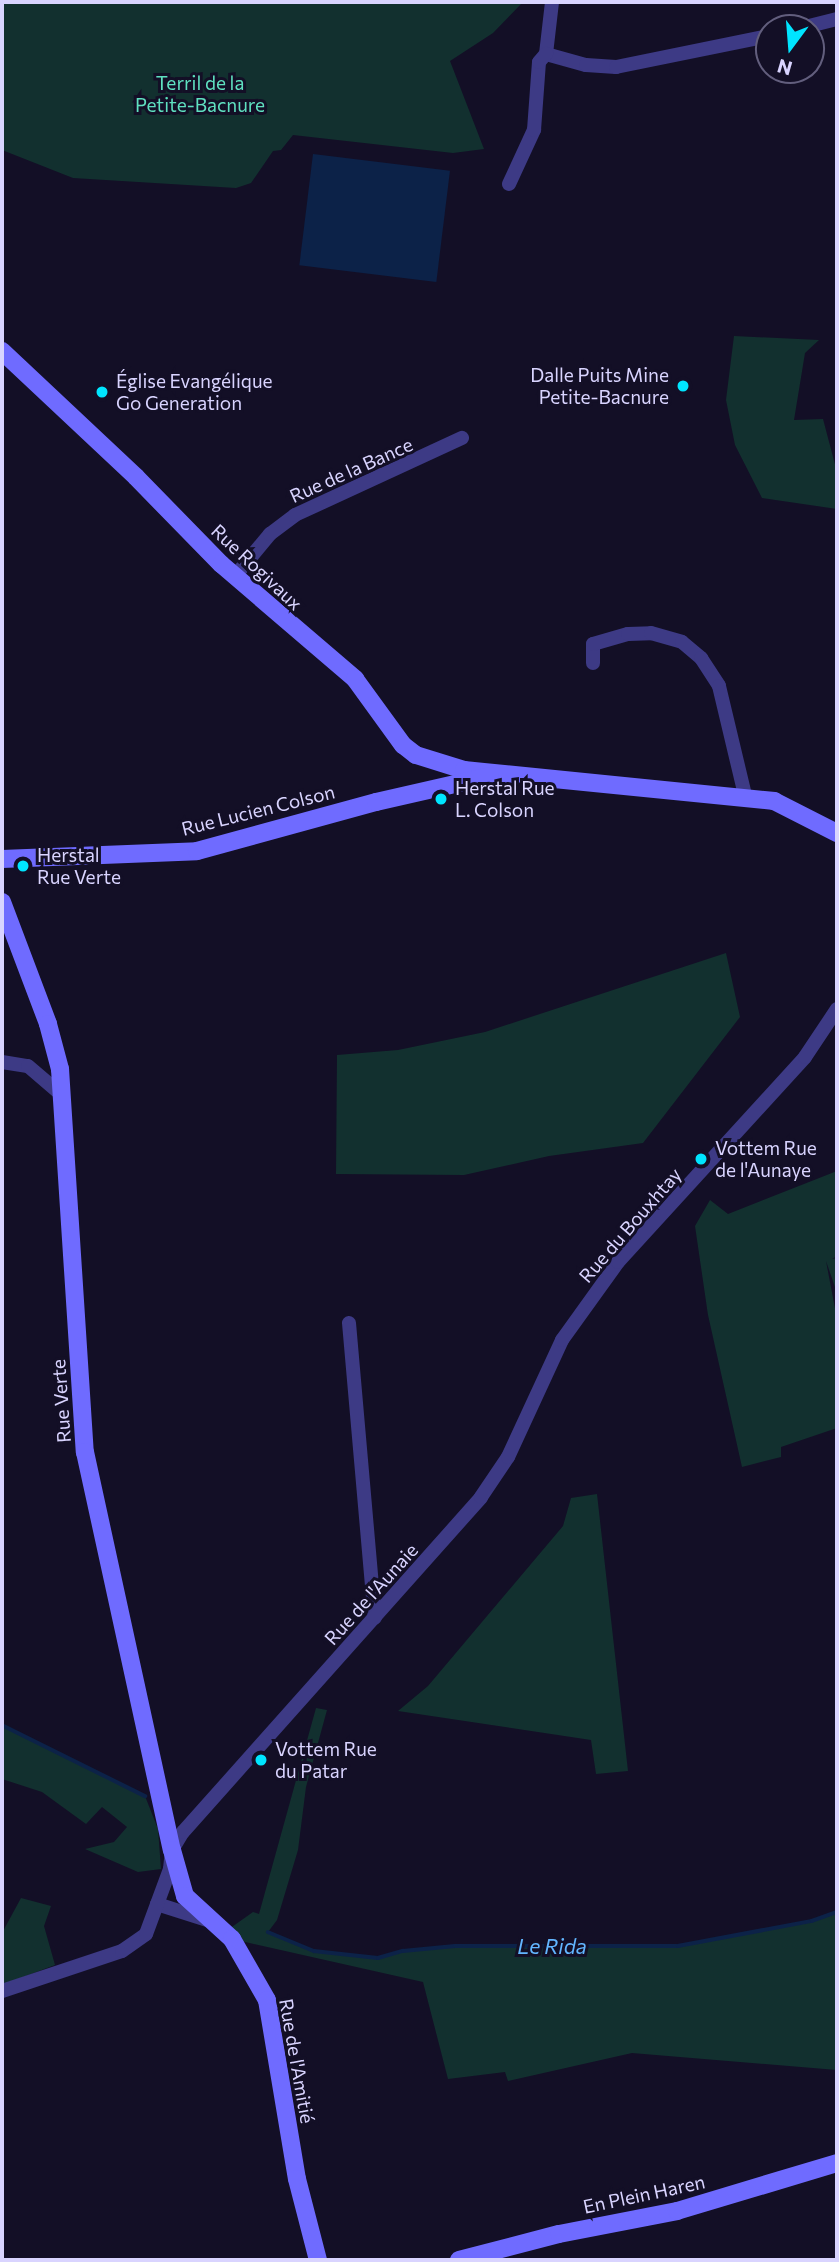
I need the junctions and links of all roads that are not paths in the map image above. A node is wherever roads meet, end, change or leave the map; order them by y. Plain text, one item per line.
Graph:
1 (552, 2) edge
2 (755, 39) edge
3 (545, 54) junction
4 (509, 184) dead end
5 (2, 351) edge
6 (462, 439) dead end
7 (234, 576) junction
8 (593, 663) dead end
9 (444, 767) junction
10 (500, 773) junction
11 (440, 790) junction
12 (745, 796) junction
13 (837, 833) edge
14 (2, 859) edge
15 (2, 902) edge
16 (837, 1009) edge
17 (2, 1062) edge
18 (62, 1096) junction
19 (349, 1323) dead end
20 (562, 1340) joint
21 (375, 1618) junction
22 (172, 1850) junction
23 (185, 1896) joint
24 (157, 1904) junction
25 (207, 1920) junction
26 (2, 1991) edge
27 (837, 2163) edge
28 (318, 2260) edge
29 (459, 2260) edge

1 - 3 street
2 - 3 street
3 - 4 street
5 - 7 street, Rue Rogivaux
6 - 7 street, Rue de la Bance
7 - 9 street, Rue Rogivaux
8 - 12 street
9 - 10 street, Rue Rogivaux
9 - 11 street
10 - 11 street, Rue Lucien Colson
10 - 12 street, Rue Rogivaux
11 - 14 street, Rue Lucien Colson
12 - 13 street, Rue Rogivaux
15 - 18 street, Rue Verte
16 - 20 street, Rue du Bouxhtay
17 - 18 street
18 - 22 street, Rue Verte
19 - 21 street
20 - 21 street, Rue de l'Aunaie
21 - 22 street, Rue de l'Aunaie
22 - 23 street, Rue Verte
22 - 24 street
23 - 25 street, Rue de l'Amitié
24 - 25 street
24 - 26 street
25 - 28 street, Rue de l'Amitié
27 - 29 street, En Plein Haren

